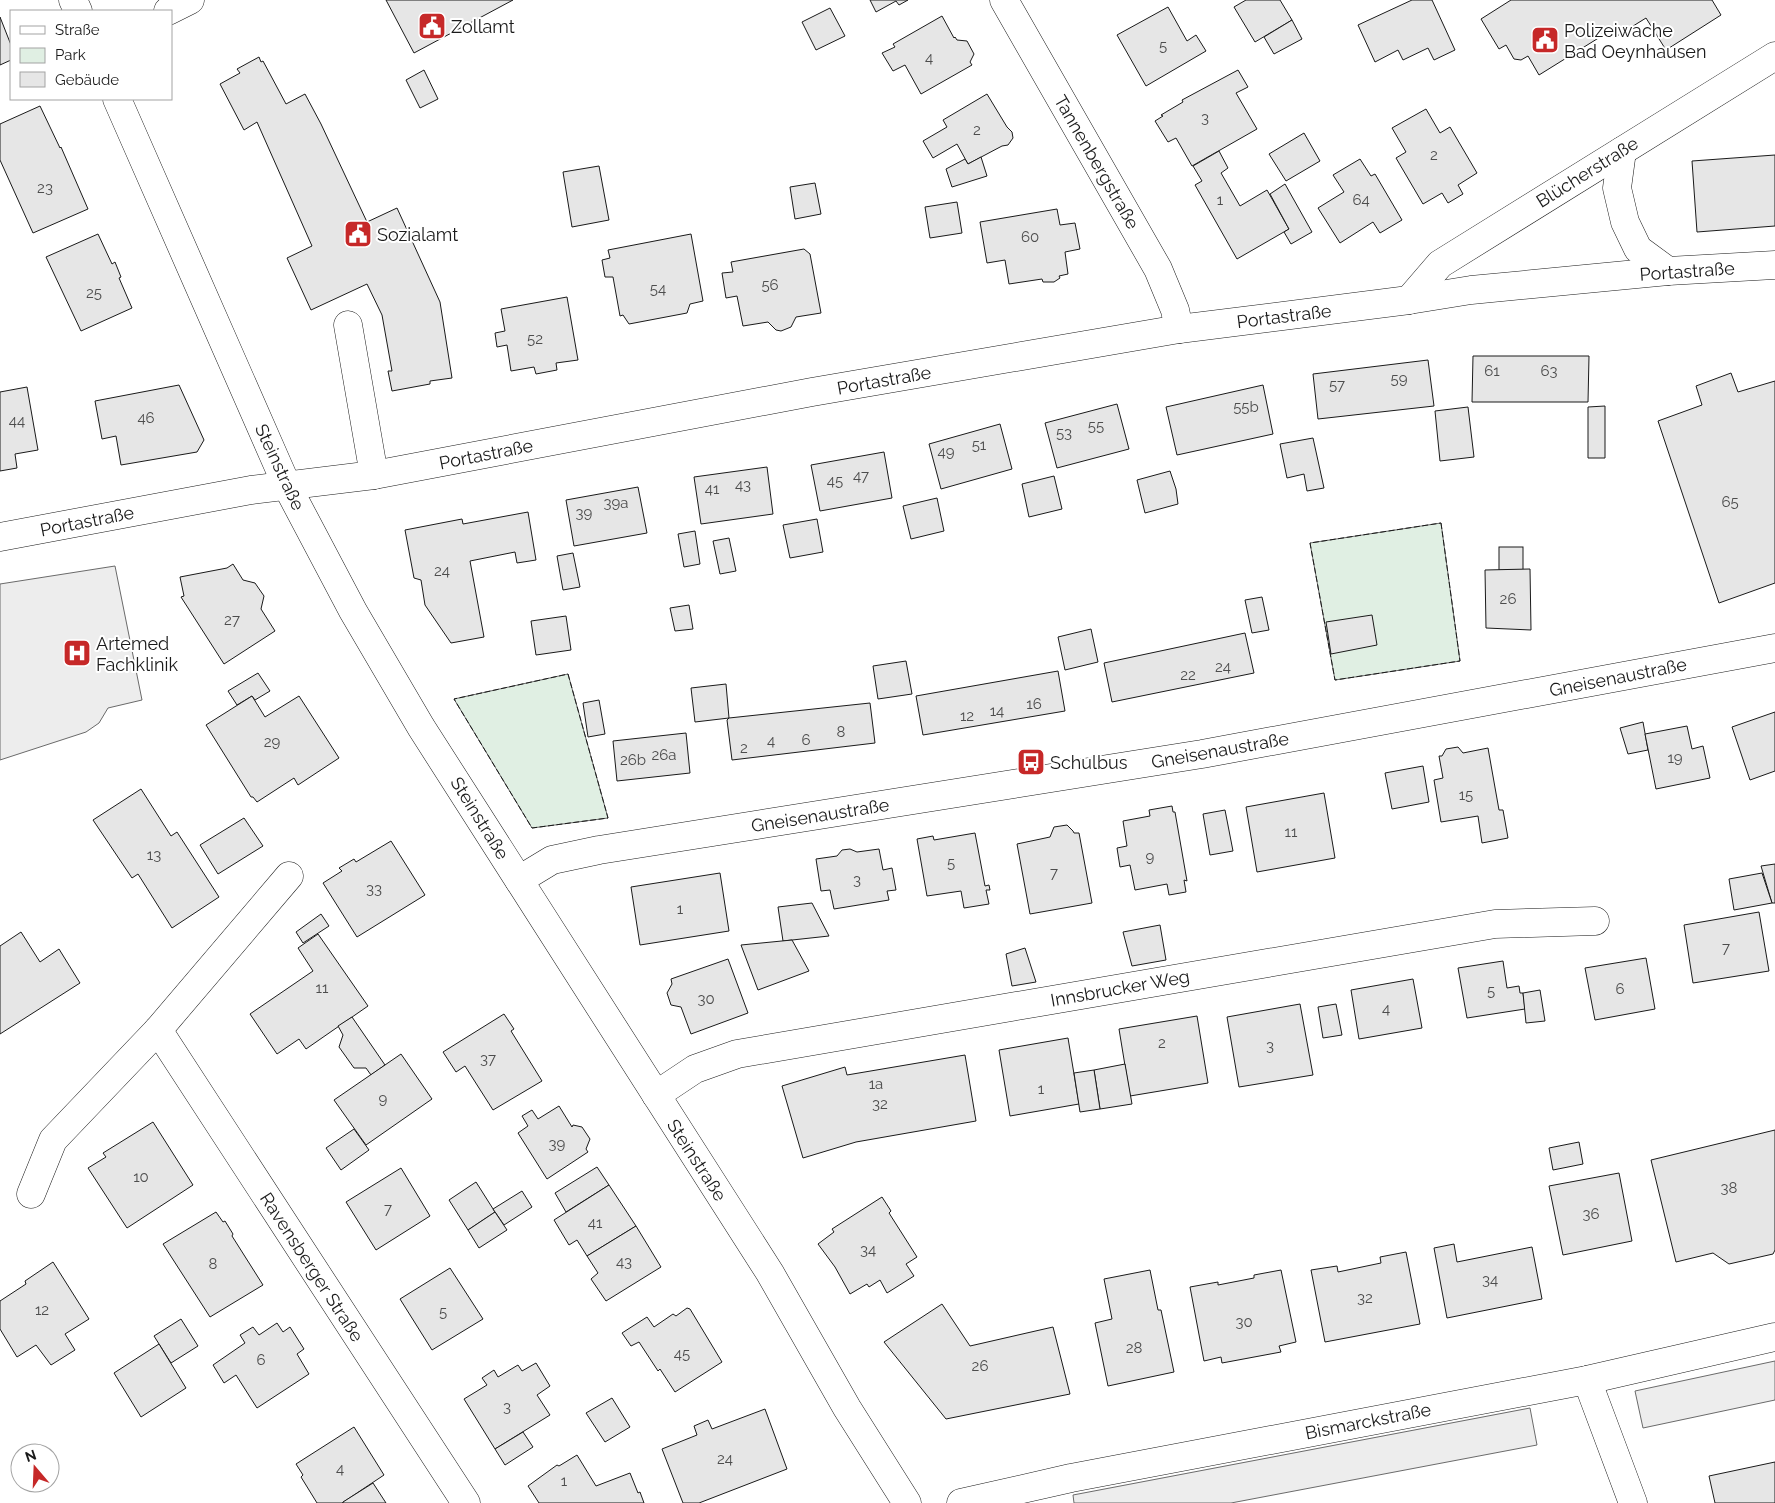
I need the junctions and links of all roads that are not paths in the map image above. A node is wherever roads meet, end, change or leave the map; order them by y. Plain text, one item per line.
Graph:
1 (190, 0) edge
2 (1004, 0) edge
3 (170, 10) edge
4 (1775, 56) edge
5 (117, 100) edge
6 (1622, 152) junction
7 (1775, 265) edge
8 (1668, 271) junction
9 (1409, 300) junction
10 (348, 325) dead end
11 (1179, 329) junction
12 (374, 475) junction
13 (287, 486) junction
14 (0, 537) edge
15 (1775, 648) edge
16 (289, 876) dead end
17 (519, 880) junction
18 (1595, 921) dead end
19 (158, 1030) junction
20 (656, 1095) junction
21 (31, 1194) dead end
22 (1775, 1337) edge
23 (1588, 1380) junction
24 (466, 1503) edge
25 (907, 1503) edge
26 (961, 1503) edge
27 (1633, 1503) edge

1 - 3 street
2 - 11 street, Tannenbergstraße
4 - 6 street, Blücherstraße
5 - 13 street, Steinstraße
6 - 8 street
6 - 9 street, Blücherstraße
7 - 8 street, Portastraße
8 - 9 street, Portastraße
9 - 11 street, Portastraße
10 - 12 street
11 - 12 street, Portastraße
12 - 13 street, Portastraße
13 - 14 street, Portastraße
13 - 17 street, Steinstraße
15 - 17 street, Gneisenaustraße
16 - 19 street
17 - 20 street, Steinstraße
18 - 20 street, Innsbrucker Weg
19 - 21 street
19 - 24 street, Ravensberger Straße
20 - 25 street, Steinstraße
22 - 23 street, Bismarckstraße
23 - 26 street, Bismarckstraße
23 - 27 street

